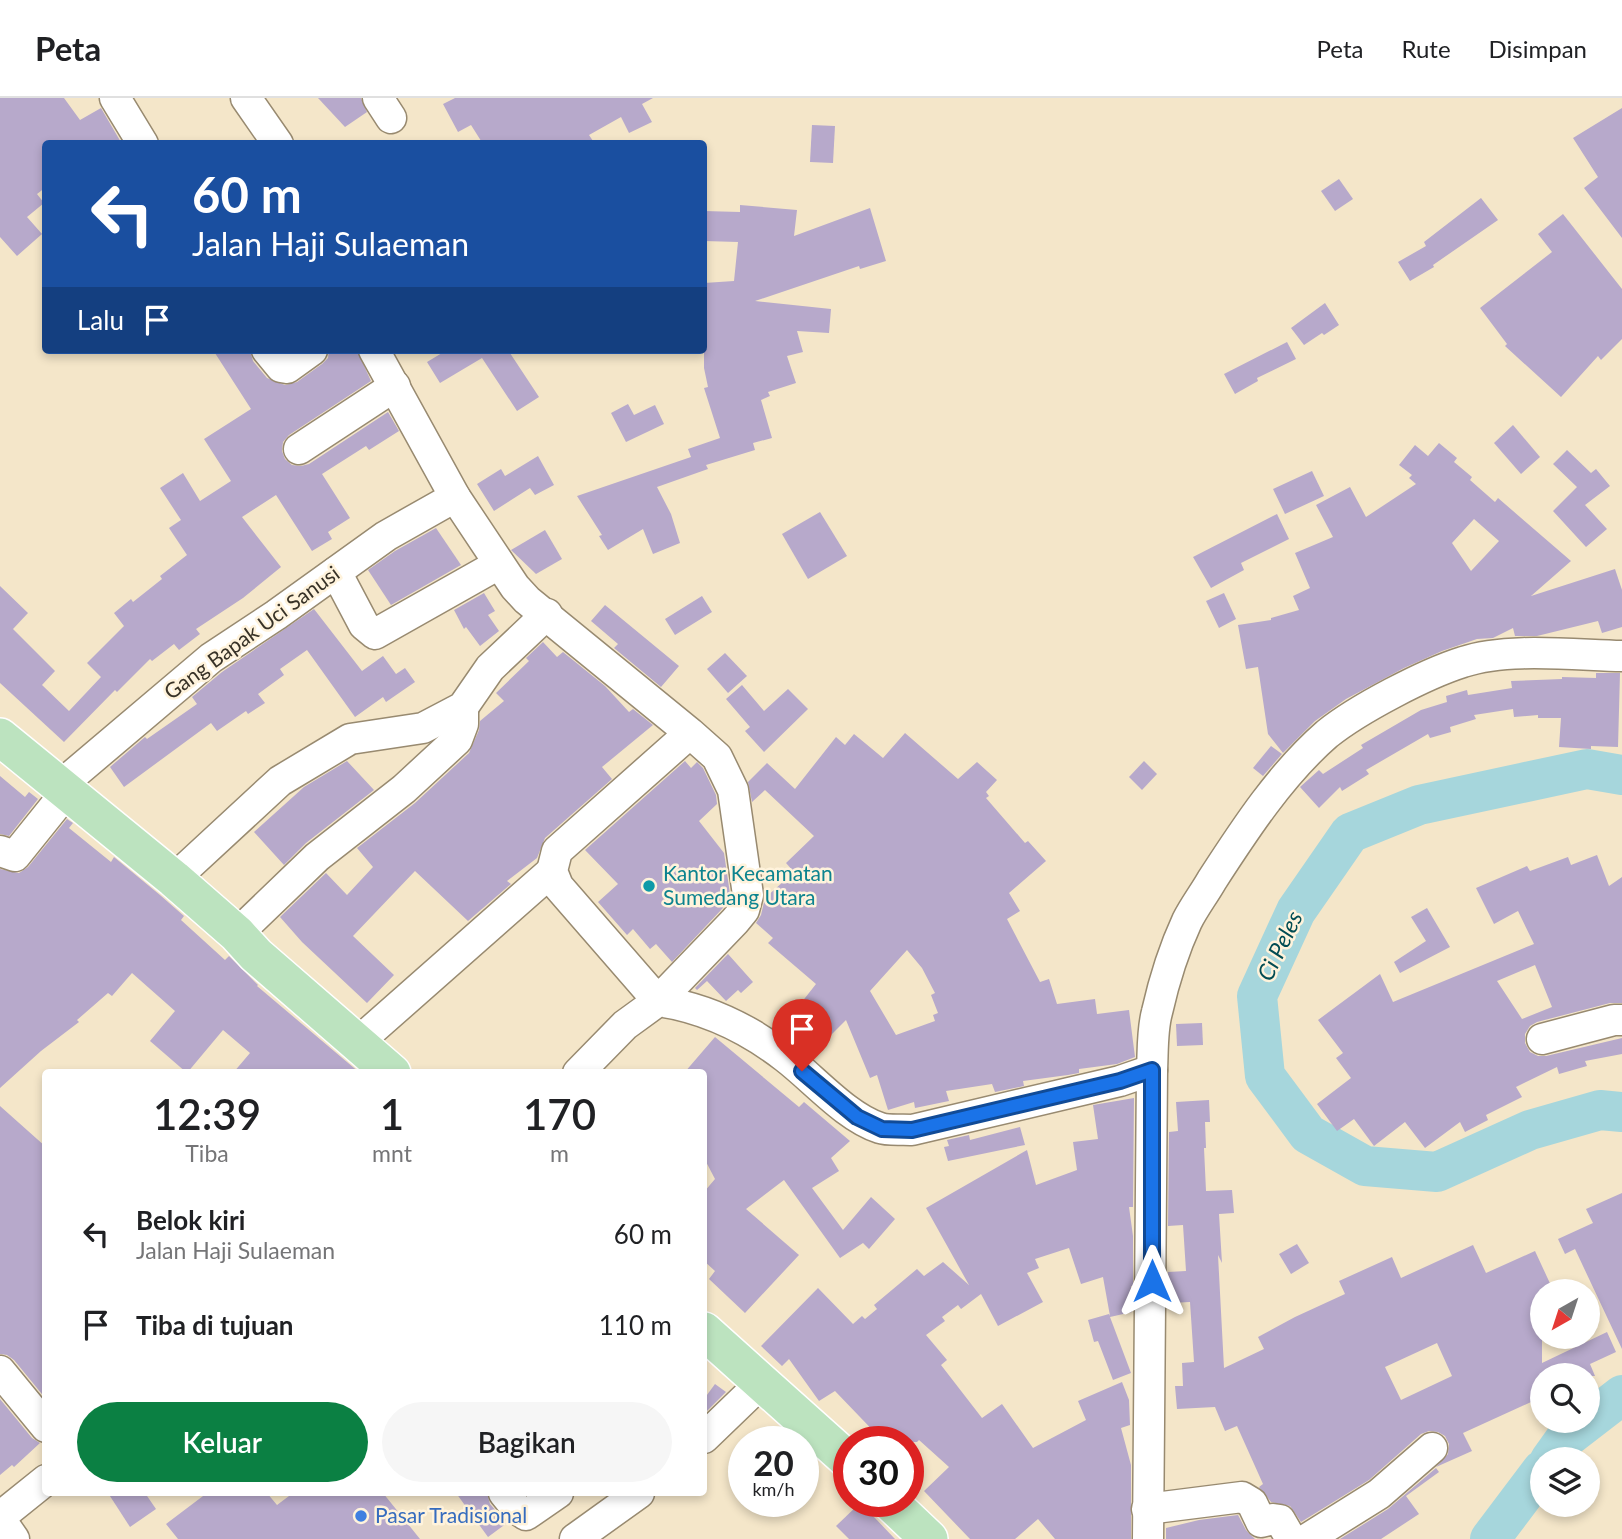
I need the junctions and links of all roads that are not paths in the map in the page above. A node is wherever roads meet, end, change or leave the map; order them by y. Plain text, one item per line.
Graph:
1 (115, 98) edge
2 (246, 98) edge
3 (141, 140) edge
4 (275, 140) edge
5 (270, 354) edge
6 (306, 354) edge
7 (376, 354) edge
8 (395, 386) junction
9 (299, 449) dead end
10 (455, 497) junction
11 (499, 565) junction
12 (335, 572) junction
13 (547, 614) junction
14 (1622, 656) edge
15 (463, 707) junction
16 (691, 733) junction
17 (0, 737) edge
18 (65, 789) junction
19 (0, 851) edge
20 (552, 871) junction
21 (174, 879) junction
22 (237, 934) junction
23 (658, 1001) junction
24 (1622, 1020) edge
25 (1542, 1039) dead end
26 (357, 1043) junction
27 (387, 1069) edge
28 (582, 1069) edge
29 (1152, 1070) junction
30 (707, 1340) edge
31 (0, 1371) edge
32 (761, 1383) junction
33 (42, 1422) edge
34 (707, 1435) edge
35 (833, 1446) edge
36 (1432, 1448) dead end
37 (42, 1483) edge
38 (506, 1496) edge
39 (554, 1496) edge
40 (635, 1496) edge
41 (1147, 1509) junction
42 (906, 1517) edge
43 (0, 1518) edge
44 (14, 1539) edge
45 (575, 1539) edge
46 (929, 1539) edge
47 (1148, 1539) edge
48 (1291, 1539) edge
49 (1307, 1539) edge

1 - 3 street
2 - 4 street
5 - 6 street
7 - 8 street
8 - 9 street
8 - 10 street
10 - 11 street
10 - 12 street, Gang Bapak Uci Sanusi
11 - 12 street
11 - 13 street
12 - 18 street, Gang Bapak Uci Sanusi
13 - 15 street
13 - 16 street
14 - 29 street
15 - 21 street
15 - 22 street
16 - 20 street
16 - 23 street
17 - 18 main road
18 - 19 street, Gang Bapak Uci Sanusi
18 - 21 main road
20 - 23 street
20 - 26 street
21 - 22 main road
22 - 26 main road
23 - 28 street
23 - 29 street
24 - 25 street
26 - 27 main road
29 - 41 street
30 - 32 main road
31 - 33 street
32 - 34 street
32 - 35 main road
36 - 49 street
37 - 43 street
38 - 39 street
40 - 45 street
41 - 47 street
41 - 48 street
42 - 46 main road
43 - 44 street

